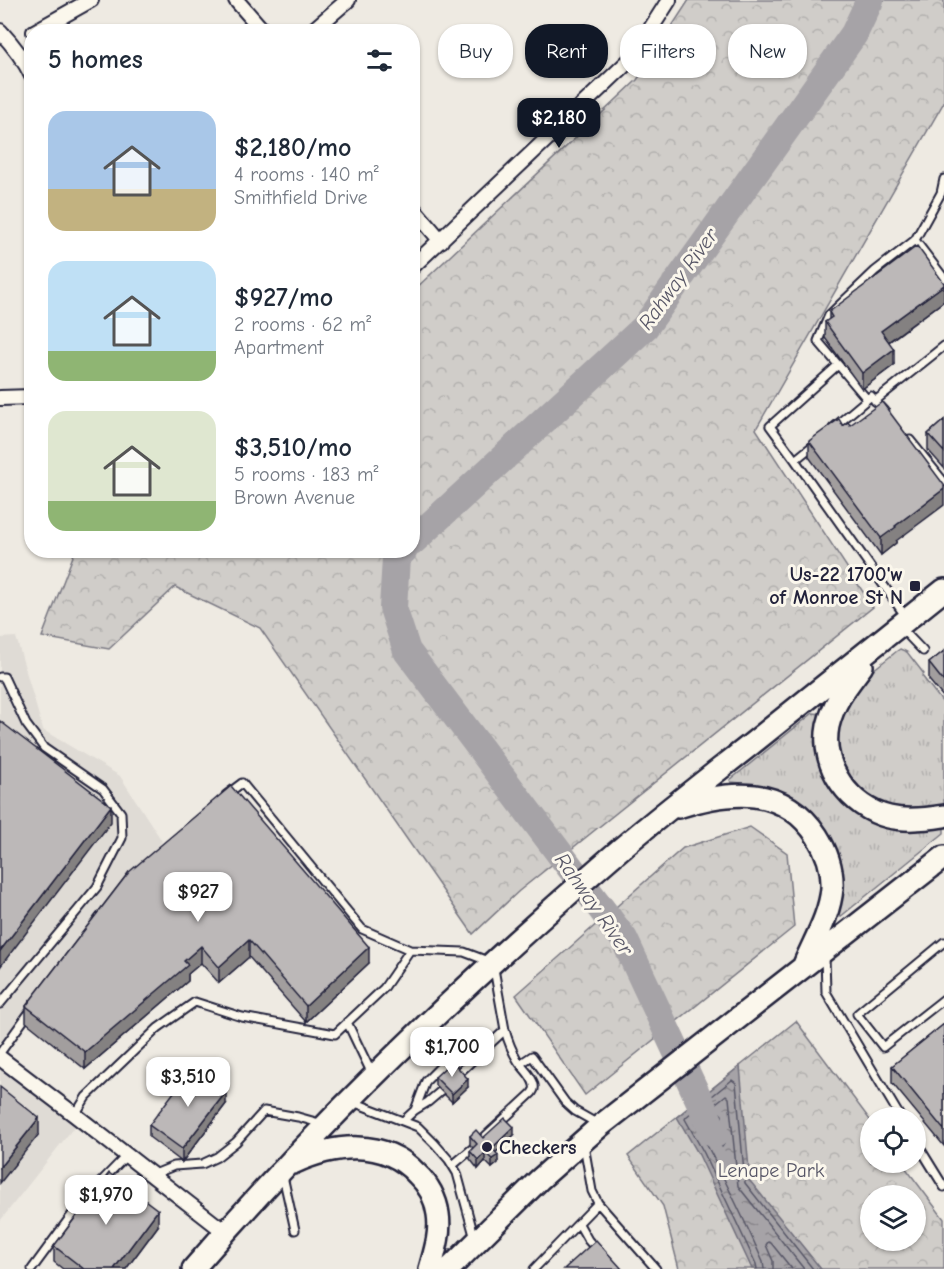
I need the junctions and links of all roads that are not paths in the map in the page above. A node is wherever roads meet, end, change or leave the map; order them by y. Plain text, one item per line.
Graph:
1 (91, 0) edge
2 (236, 0) edge
3 (348, 0) edge
4 (669, 0) edge
5 (48, 24) edge
6 (257, 24) edge
7 (320, 24) edge
8 (0, 31) edge
9 (24, 37) edge
10 (12, 44) junction
11 (24, 60) edge
12 (944, 179) edge
13 (943, 195) edge
14 (420, 216) edge
15 (915, 240) junction
16 (441, 241) junction
17 (420, 260) edge
18 (944, 278) edge
19 (944, 346) edge
20 (838, 365) junction
21 (24, 398) edge
22 (0, 399) edge
23 (867, 399) junction
24 (875, 401) junction
25 (889, 417) edge
26 (831, 430) edge
27 (904, 433) edge
28 (822, 438) edge
29 (795, 460) junction
30 (944, 482) edge
31 (944, 590) edge
32 (903, 623) junction
33 (882, 639) junction
34 (923, 651) dead end
35 (0, 677) edge
36 (224, 797) edge
37 (667, 811) junction
38 (944, 816) edge
39 (940, 863) edge
40 (944, 942) edge
41 (410, 950) junction
42 (825, 951) junction
43 (493, 963) junction
44 (802, 969) junction
45 (944, 999) edge
46 (0, 1004) edge
47 (34, 1005) edge
48 (347, 1023) junction
49 (505, 1030) junction
50 (490, 1044) junction
51 (0, 1053) edge
52 (0, 1058) edge
53 (520, 1064) junction
54 (457, 1075) edge
55 (373, 1076) junction
56 (441, 1090) edge
57 (349, 1101) junction
58 (894, 1107) edge
59 (415, 1110) junction
60 (75, 1114) junction
61 (403, 1121) junction
62 (326, 1125) junction
63 (600, 1126) junction
64 (584, 1140) junction
65 (479, 1142) edge
66 (473, 1148) edge
67 (127, 1155) junction
68 (926, 1158) edge
69 (453, 1165) junction
70 (284, 1168) junction
71 (152, 1175) junction
72 (944, 1187) edge
73 (598, 1203) junction
74 (579, 1224) junction
75 (295, 1230) dead end
76 (225, 1232) junction
77 (476, 1242) junction
78 (602, 1254) edge
79 (32, 1269) edge
80 (193, 1269) edge
81 (430, 1269) edge
82 (449, 1269) edge
83 (534, 1269) edge
84 (656, 1269) edge

1 - 5 street
2 - 6 street
3 - 7 street
4 - 16 street
8 - 10 street
9 - 10 street
10 - 11 street
12 - 13 lane
13 - 15 lane
14 - 16 street
15 - 18 lane
15 - 20 lane
16 - 17 street
19 - 24 lane
20 - 23 lane
20 - 29 lane
21 - 22 street
23 - 24 lane
23 - 26 lane
24 - 25 lane
27 - 30 lane
28 - 29 lane
29 - 32 lane
31 - 32 highway
32 - 33 highway
32 - 34 lane
33 - 37 highway
33 - 38 highway
35 - 46 lane
36 - 41 lane
37 - 43 highway
37 - 44 highway
39 - 42 highway
40 - 45 lane
41 - 43 lane
41 - 48 lane
42 - 44 highway
42 - 58 lane
43 - 49 lane
43 - 55 highway
44 - 63 highway
47 - 51 lane
48 - 55 lane
48 - 60 lane
49 - 50 lane
49 - 53 lane
50 - 54 lane
50 - 59 lane
52 - 60 street
53 - 63 lane
53 - 65 lane
55 - 57 highway
56 - 59 lane
57 - 61 lane
57 - 62 highway
59 - 61 lane
60 - 67 street
61 - 69 lane
62 - 70 highway
62 - 71 lane
63 - 64 highway
64 - 73 lane
64 - 77 highway
66 - 69 lane
67 - 71 street
67 - 79 lane
68 - 72 lane
69 - 77 lane
70 - 75 lane
70 - 76 highway
70 - 81 highway
71 - 76 street
73 - 74 lane
73 - 84 lane
74 - 78 lane
74 - 83 lane
76 - 80 highway
77 - 82 highway

